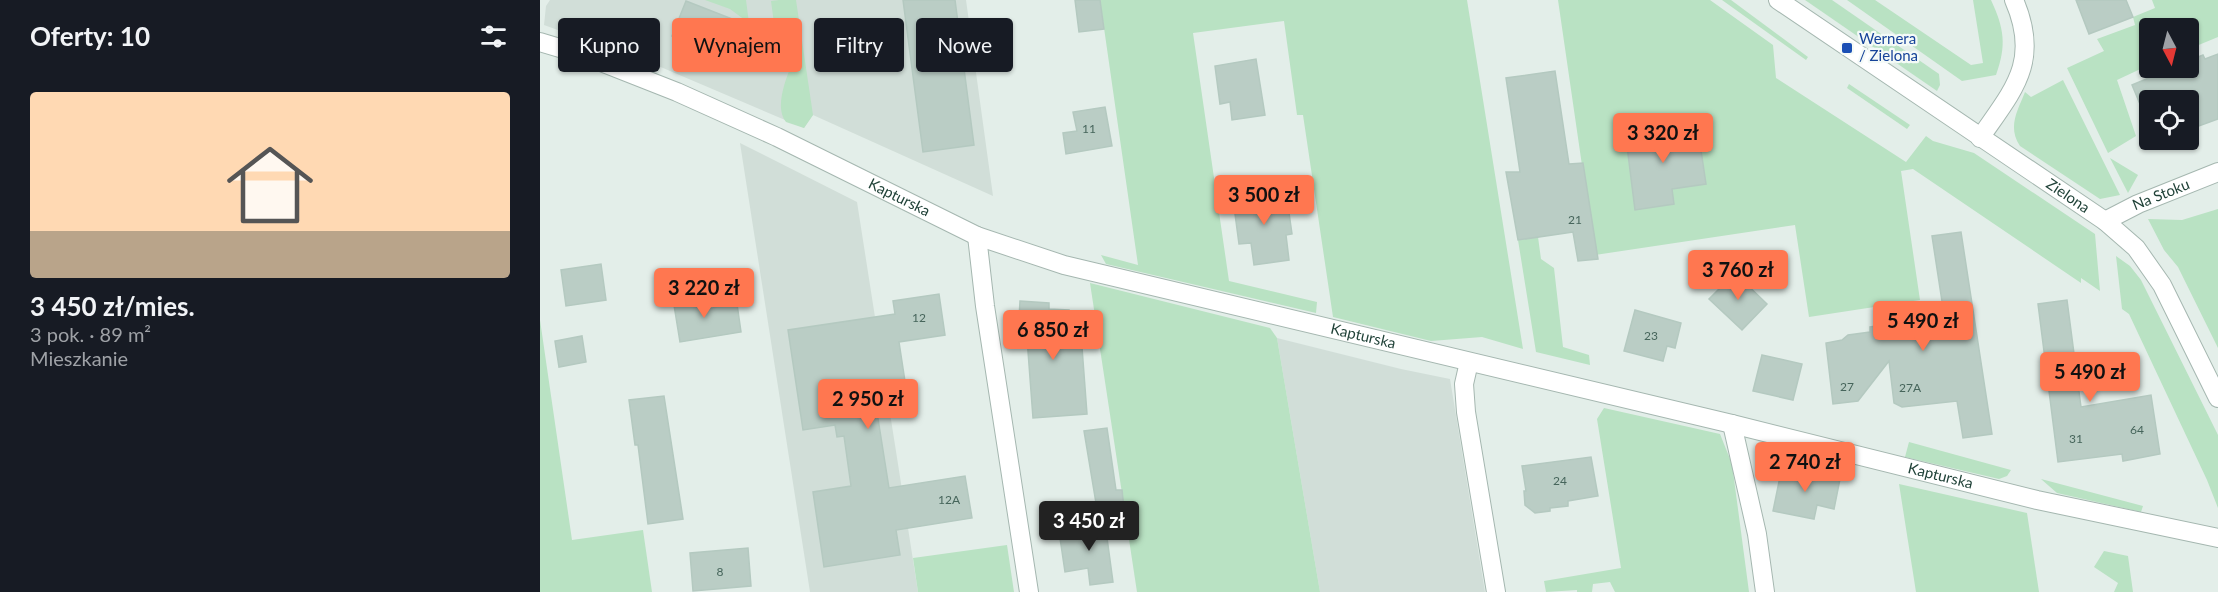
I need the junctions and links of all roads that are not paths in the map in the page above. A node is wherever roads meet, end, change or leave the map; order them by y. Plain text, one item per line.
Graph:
1 (1778, 0) edge
2 (2014, 0) edge
3 (540, 42) edge
4 (1980, 138) junction
5 (2218, 172) edge
6 (2105, 221) junction
7 (977, 236) junction
8 (1469, 363) junction
9 (2218, 398) edge
10 (1732, 424) junction
11 (2218, 538) edge
12 (1029, 592) edge
13 (1496, 592) edge
14 (1765, 592) edge

1 - 4 street, Zielona
2 - 4 street
3 - 7 street, Kapturska
4 - 6 street, Zielona
5 - 6 street, Na Stoku
6 - 9 street, Zielona
7 - 8 street, Kapturska
7 - 12 street
8 - 10 street, Kapturska
8 - 13 street
10 - 11 street, Kapturska
10 - 14 street

